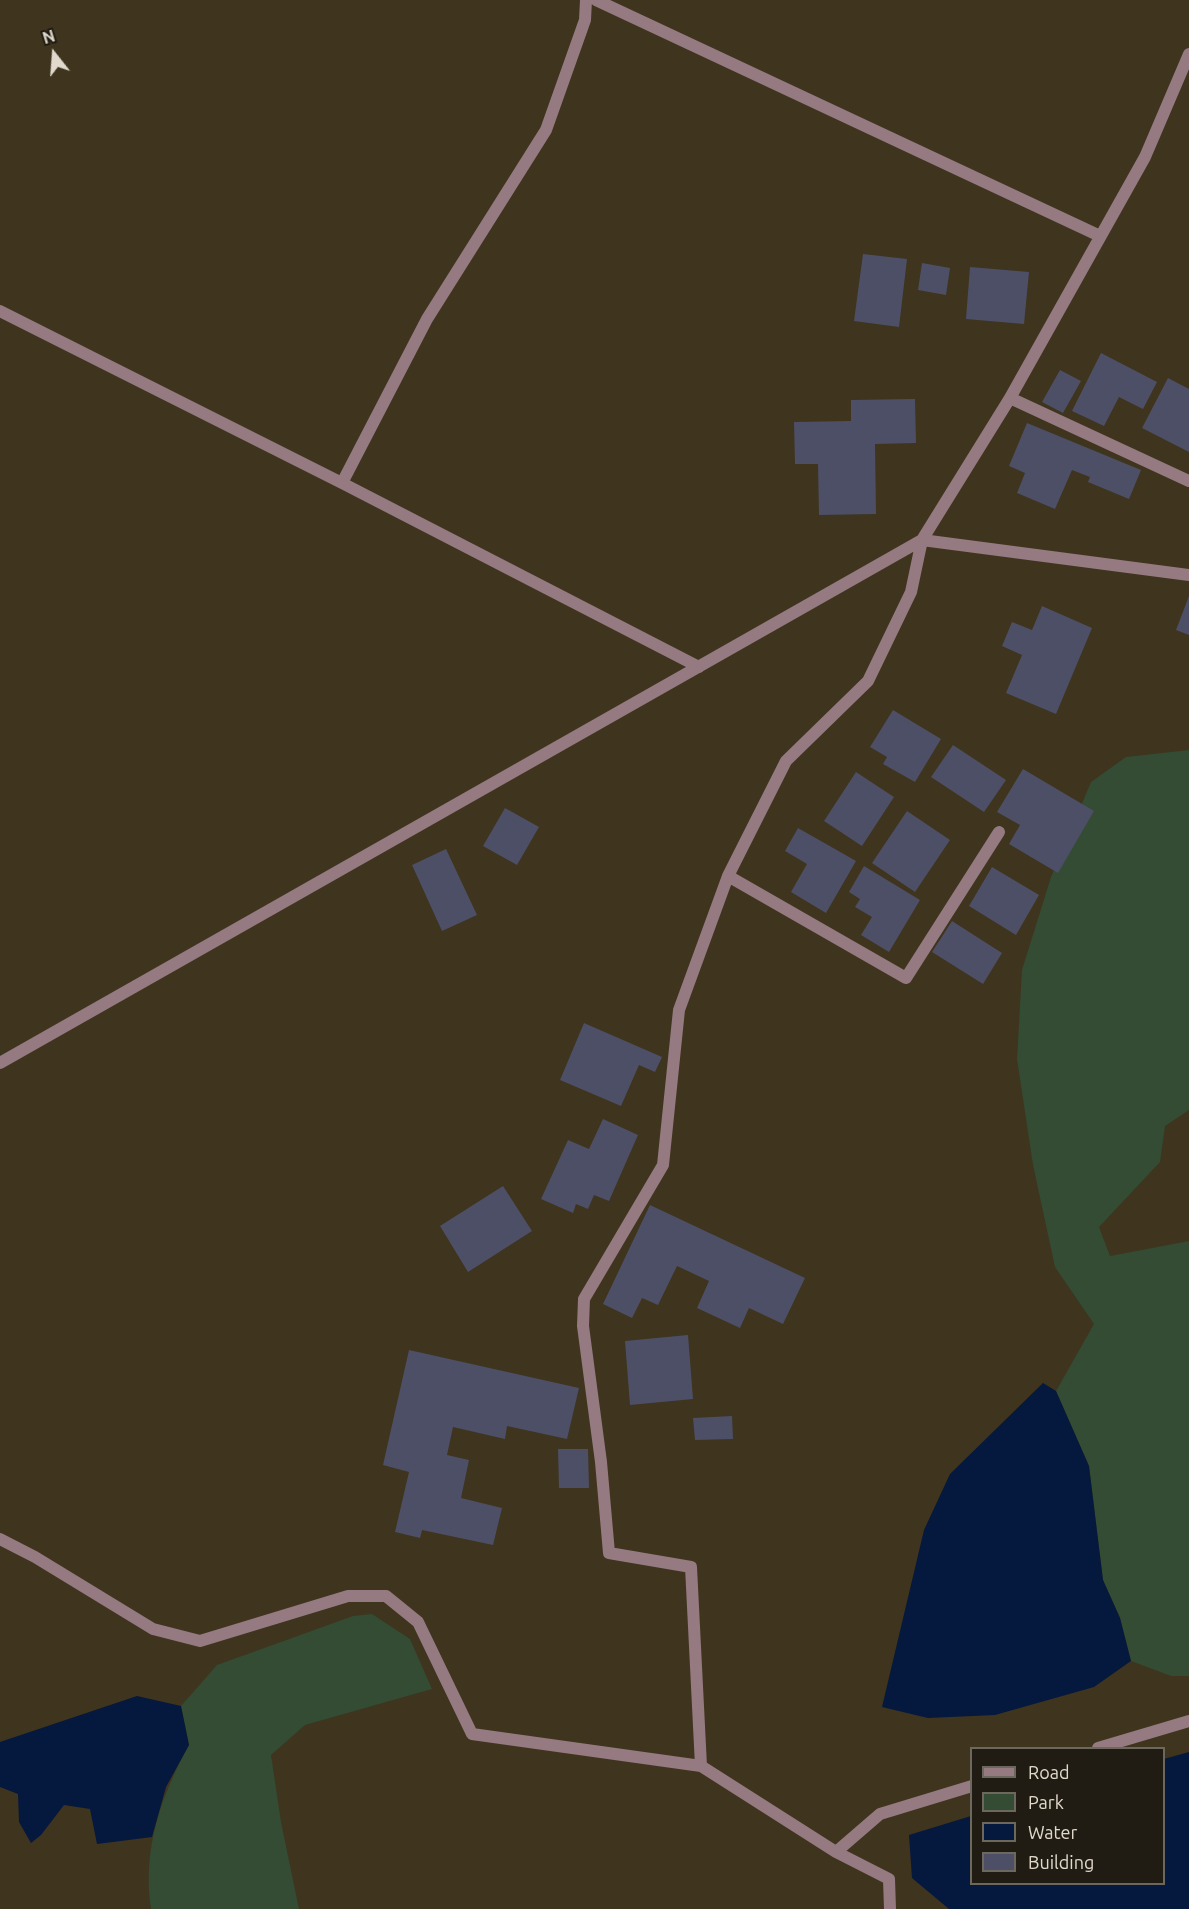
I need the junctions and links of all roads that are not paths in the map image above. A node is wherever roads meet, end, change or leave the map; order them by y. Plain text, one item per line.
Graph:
1 (586, 0) edge
2 (596, 0) edge
3 (1189, 54) edge
4 (1100, 236) junction
5 (0, 311) edge
6 (1010, 398) junction
7 (1189, 481) edge
8 (342, 483) junction
9 (922, 540) junction
10 (1189, 575) edge
11 (699, 667) junction
12 (999, 832) dead end
13 (729, 876) junction
14 (0, 1063) edge
15 (0, 1539) edge
16 (1189, 1721) edge
17 (1104, 1747) edge
18 (701, 1766) junction
19 (970, 1787) edge
20 (836, 1852) junction
21 (890, 1909) edge

1 - 8 street
2 - 4 street
3 - 4 street
4 - 6 street
5 - 8 street
6 - 7 street
6 - 9 street
8 - 11 street
9 - 10 street
9 - 11 street
9 - 13 street
11 - 14 street
12 - 13 street
13 - 18 street
15 - 18 street
16 - 17 street
18 - 20 street
19 - 20 street
20 - 21 street

